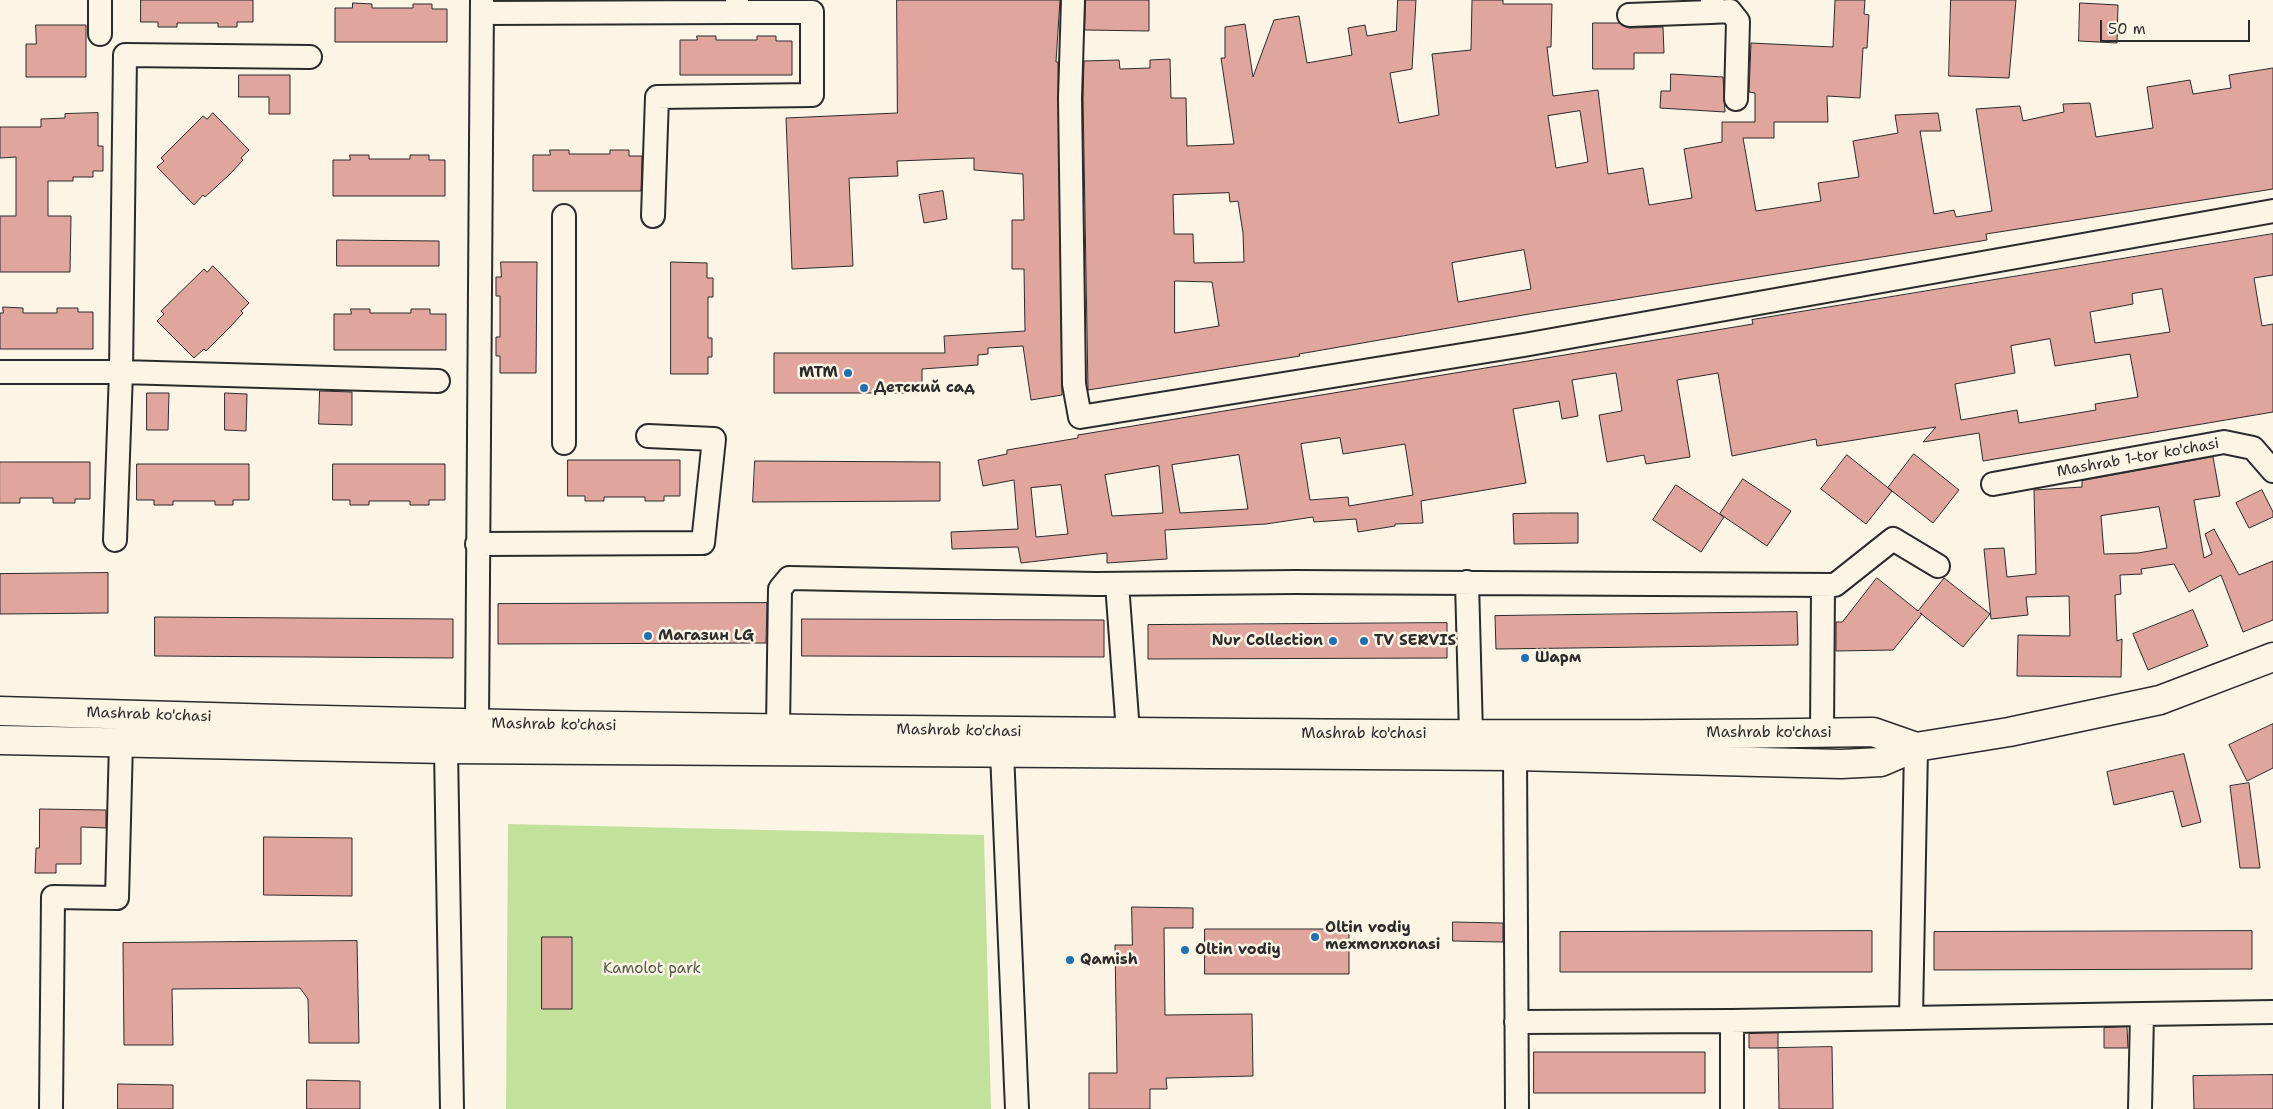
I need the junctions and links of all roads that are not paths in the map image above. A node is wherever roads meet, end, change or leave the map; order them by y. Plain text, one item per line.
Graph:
1 (100, 0) edge
2 (1072, 0) edge
3 (482, 6) edge
4 (737, 6) edge
5 (1712, 6) edge
6 (1629, 15) dead end
7 (100, 34) dead end
8 (310, 57) dead end
9 (1736, 100) dead end
10 (2273, 211) edge
11 (564, 216) dead end
12 (653, 216) dead end
13 (0, 372) edge
14 (121, 372) junction
15 (438, 381) dead end
16 (648, 436) dead end
17 (564, 443) dead end
18 (2273, 471) edge
19 (1993, 484) dead end
20 (115, 540) dead end
21 (477, 544) junction
22 (1938, 566) dead end
23 (1467, 582) junction
24 (1116, 584) junction
25 (1823, 585) junction
26 (2273, 657) edge
27 (0, 711) edge
28 (476, 724) junction
29 (778, 728) junction
30 (1128, 732) junction
31 (1822, 733) junction
32 (1471, 734) junction
33 (2, 742) edge
34 (121, 742) junction
35 (1333, 744) junction
36 (1916, 747) junction
37 (446, 749) junction
38 (1002, 752) junction
39 (1515, 756) junction
40 (2273, 1012) edge
41 (2142, 1014) junction
42 (1911, 1018) junction
43 (1732, 1021) junction
44 (1516, 1022) junction
45 (51, 1109) edge
46 (452, 1109) edge
47 (1017, 1109) edge
48 (1517, 1109) edge
49 (1732, 1109) edge
50 (2140, 1109) edge

1 - 7 street
2 - 10 street
3 - 4 street
3 - 21 street
4 - 12 street
5 - 6 street
5 - 9 street
8 - 14 street
11 - 17 street
13 - 14 street
14 - 15 street
14 - 20 street
16 - 21 street
18 - 19 street, Mashrab 1-tor ko'chasi
21 - 28 street
22 - 25 street
23 - 24 street
23 - 25 street
23 - 32 street
24 - 29 street
24 - 30 street
25 - 31 street
26 - 36 main road, Mashrab ko'chasi
27 - 28 main road, Mashrab ko'chasi
28 - 29 main road, Mashrab ko'chasi
29 - 30 main road, Mashrab ko'chasi
30 - 35 main road, Mashrab ko'chasi
31 - 32 main road, Mashrab ko'chasi
31 - 36 main road, Mashrab ko'chasi
32 - 35 main road, Mashrab ko'chasi
33 - 34 main road, Mashrab ko'chasi
34 - 37 main road, Mashrab ko'chasi
34 - 45 street
35 - 38 main road, Mashrab ko'chasi
35 - 39 main road, Mashrab ko'chasi
36 - 39 main road, Mashrab ko'chasi
36 - 42 street
37 - 38 main road, Mashrab ko'chasi
37 - 46 street
38 - 47 street
39 - 44 street
40 - 41 street
41 - 42 street
41 - 50 street
42 - 43 street
43 - 44 street
43 - 49 street
44 - 48 street

